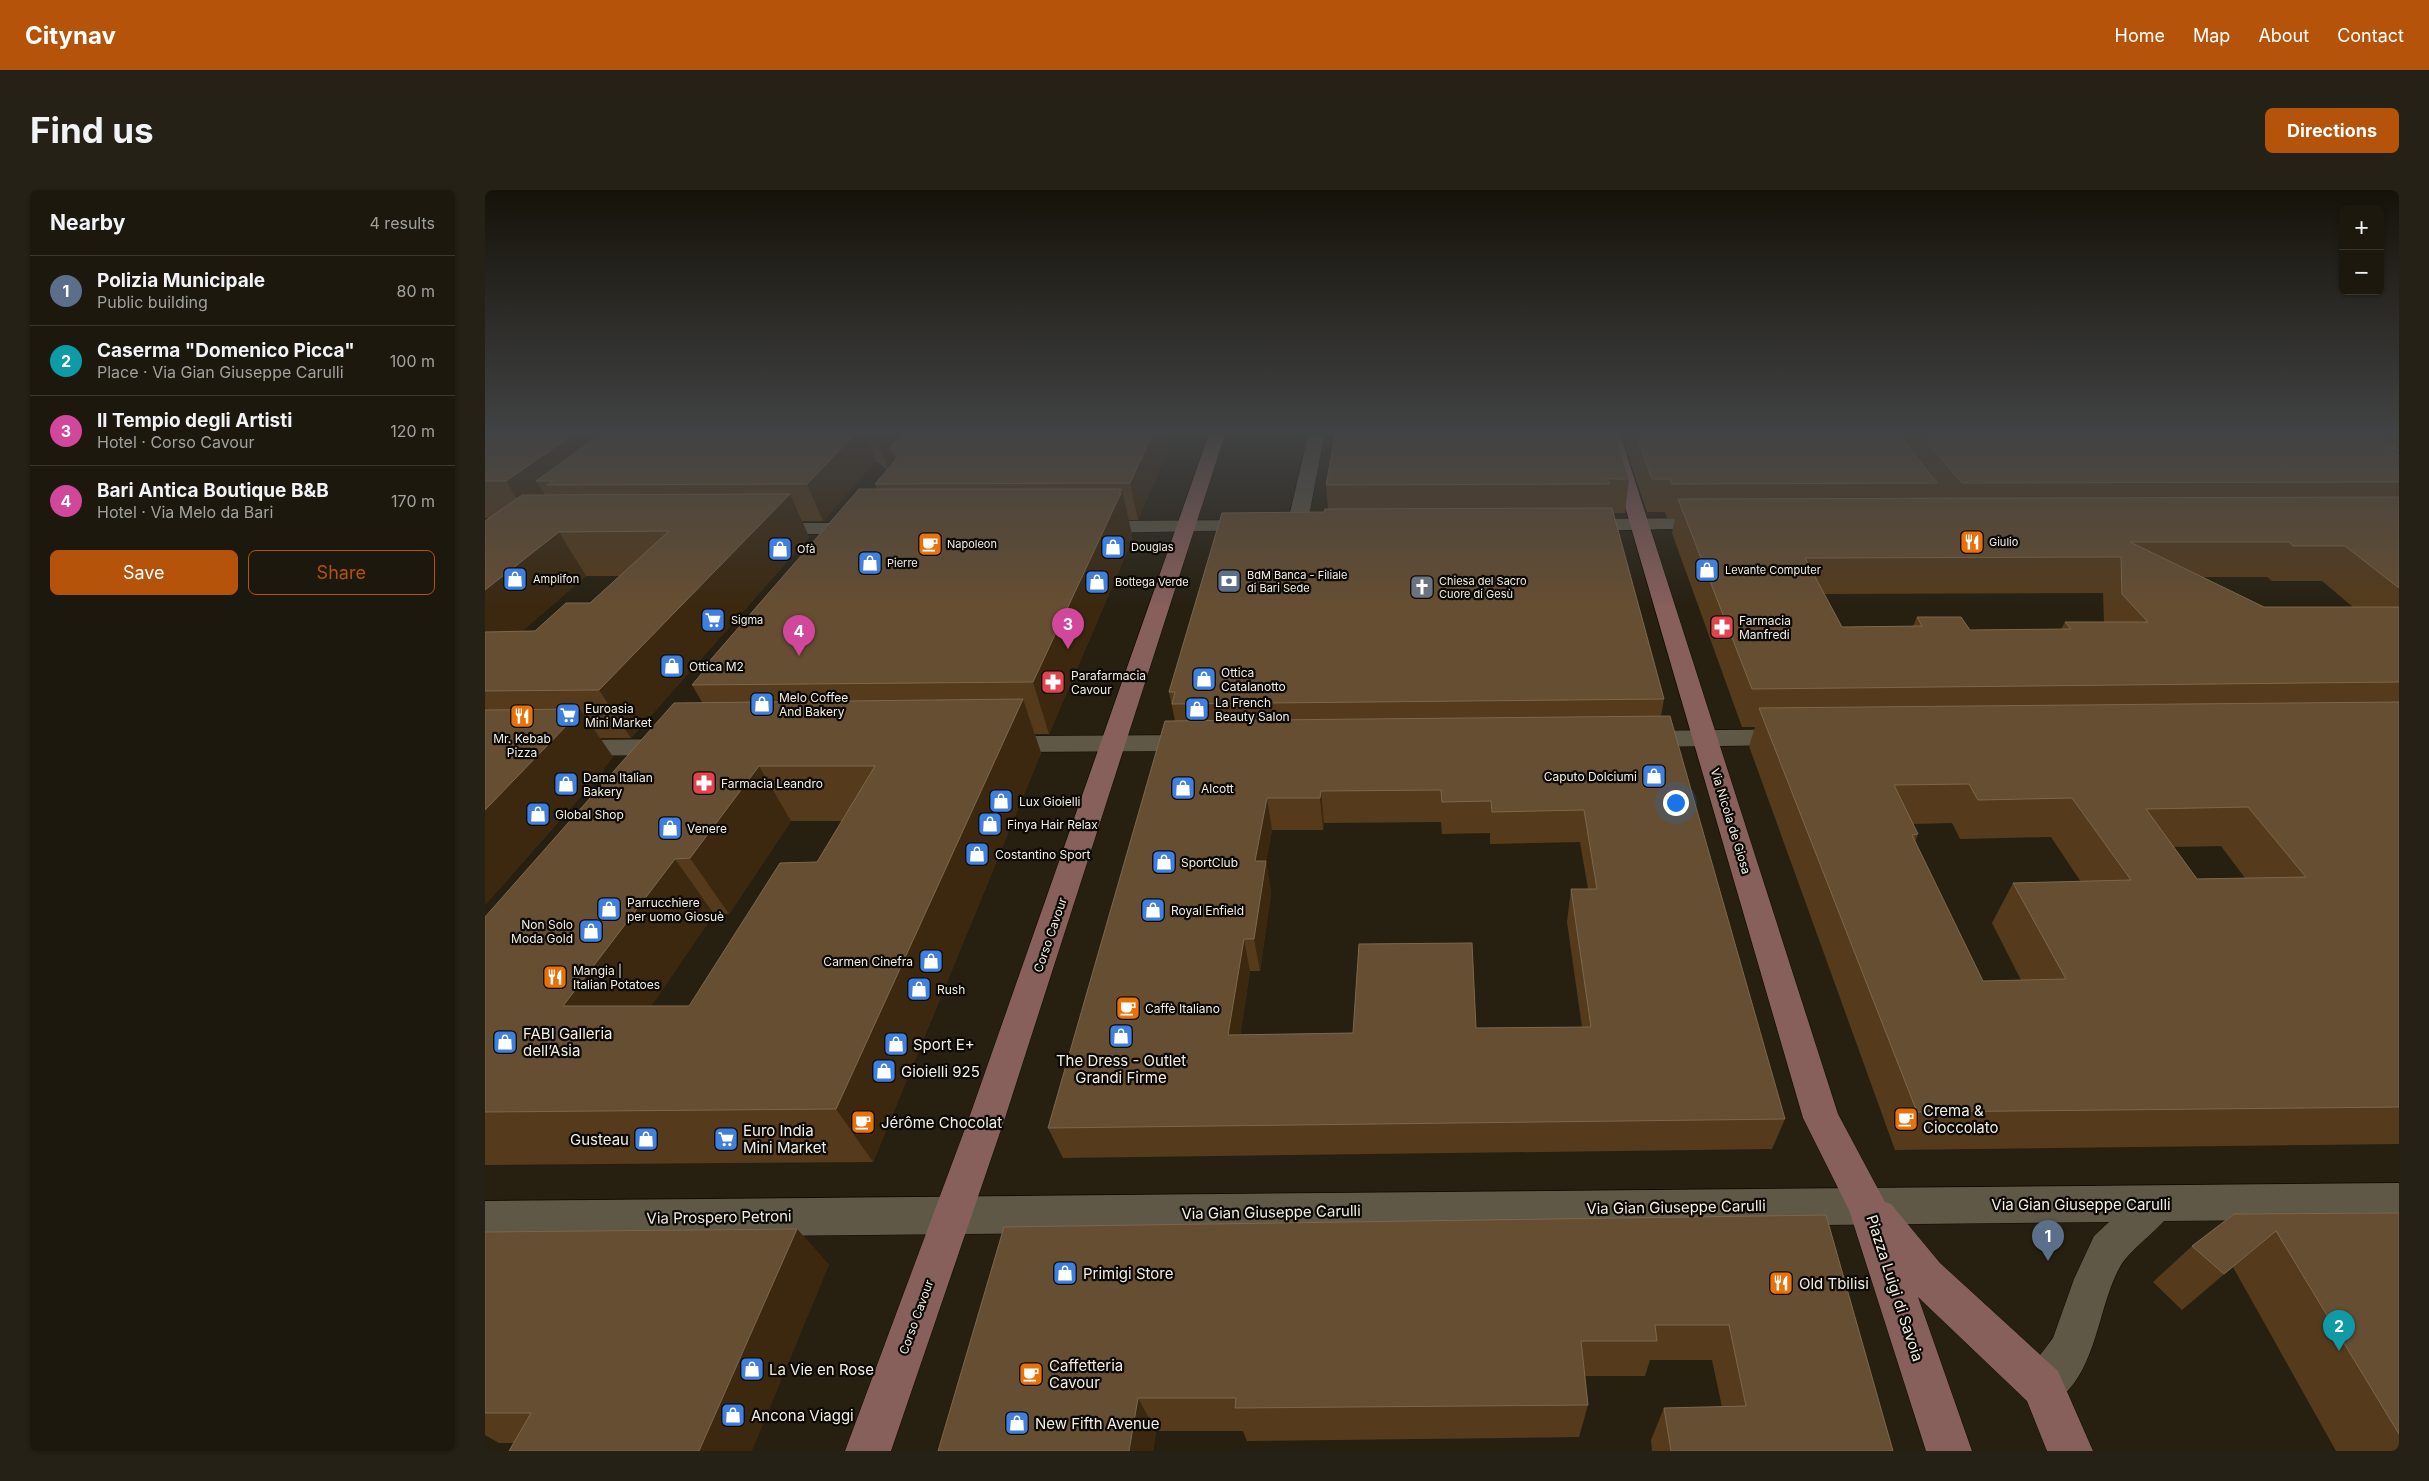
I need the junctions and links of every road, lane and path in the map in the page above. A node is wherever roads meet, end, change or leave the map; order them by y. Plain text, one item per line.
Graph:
1 (1198, 490) edge
2 (1300, 490) edge
3 (1629, 490) edge
4 (877, 518) edge
5 (1640, 524) junction
6 (1724, 524) edge
7 (1559, 525) edge
8 (1185, 527) junction
9 (1075, 528) edge
10 (745, 529) edge
11 (855, 529) junction
12 (837, 550) edge
13 (1811, 736) edge
14 (1705, 738) junction
15 (1621, 739) edge
16 (1225, 742) edge
17 (1115, 743) junction
18 (979, 744) edge
19 (551, 748) edge
20 (658, 767) edge
21 (2399, 1201) edge
22 (2155, 1204) junction
23 (1867, 1205) junction
24 (953, 1216) junction
25 (485, 1220) edge
26 (2043, 1386) junction
27 (872, 1446) edge
28 (1949, 1451) edge
29 (2070, 1451) edge

1 - 8 main road, Corso Cavour
2 - 8 street
3 - 5 main road, Via Nicola de Giosa
4 - 11 street
5 - 6 street
5 - 7 street
5 - 14 main road, Via Nicola de Giosa
8 - 9 street
8 - 17 main road, Corso Cavour
10 - 11 street
11 - 12 street
13 - 14 street
14 - 15 street
14 - 23 main road, Via Nicola de Giosa
16 - 17 street
17 - 18 street
17 - 24 main road, Corso Cavour
19 - 20 street
21 - 22 street, Via Gian Giuseppe Carulli
22 - 23 street, Via Gian Giuseppe Carulli
22 - 26 street
23 - 24 street, Via Gian Giuseppe Carulli
23 - 26 main road, Piazza Luigi di Savoia
23 - 28 main road, Piazza Luigi di Savoia
24 - 25 street, Via Prospero Petroni
24 - 27 main road, Corso Cavour
26 - 29 main road, Piazza Luigi di Savoia

